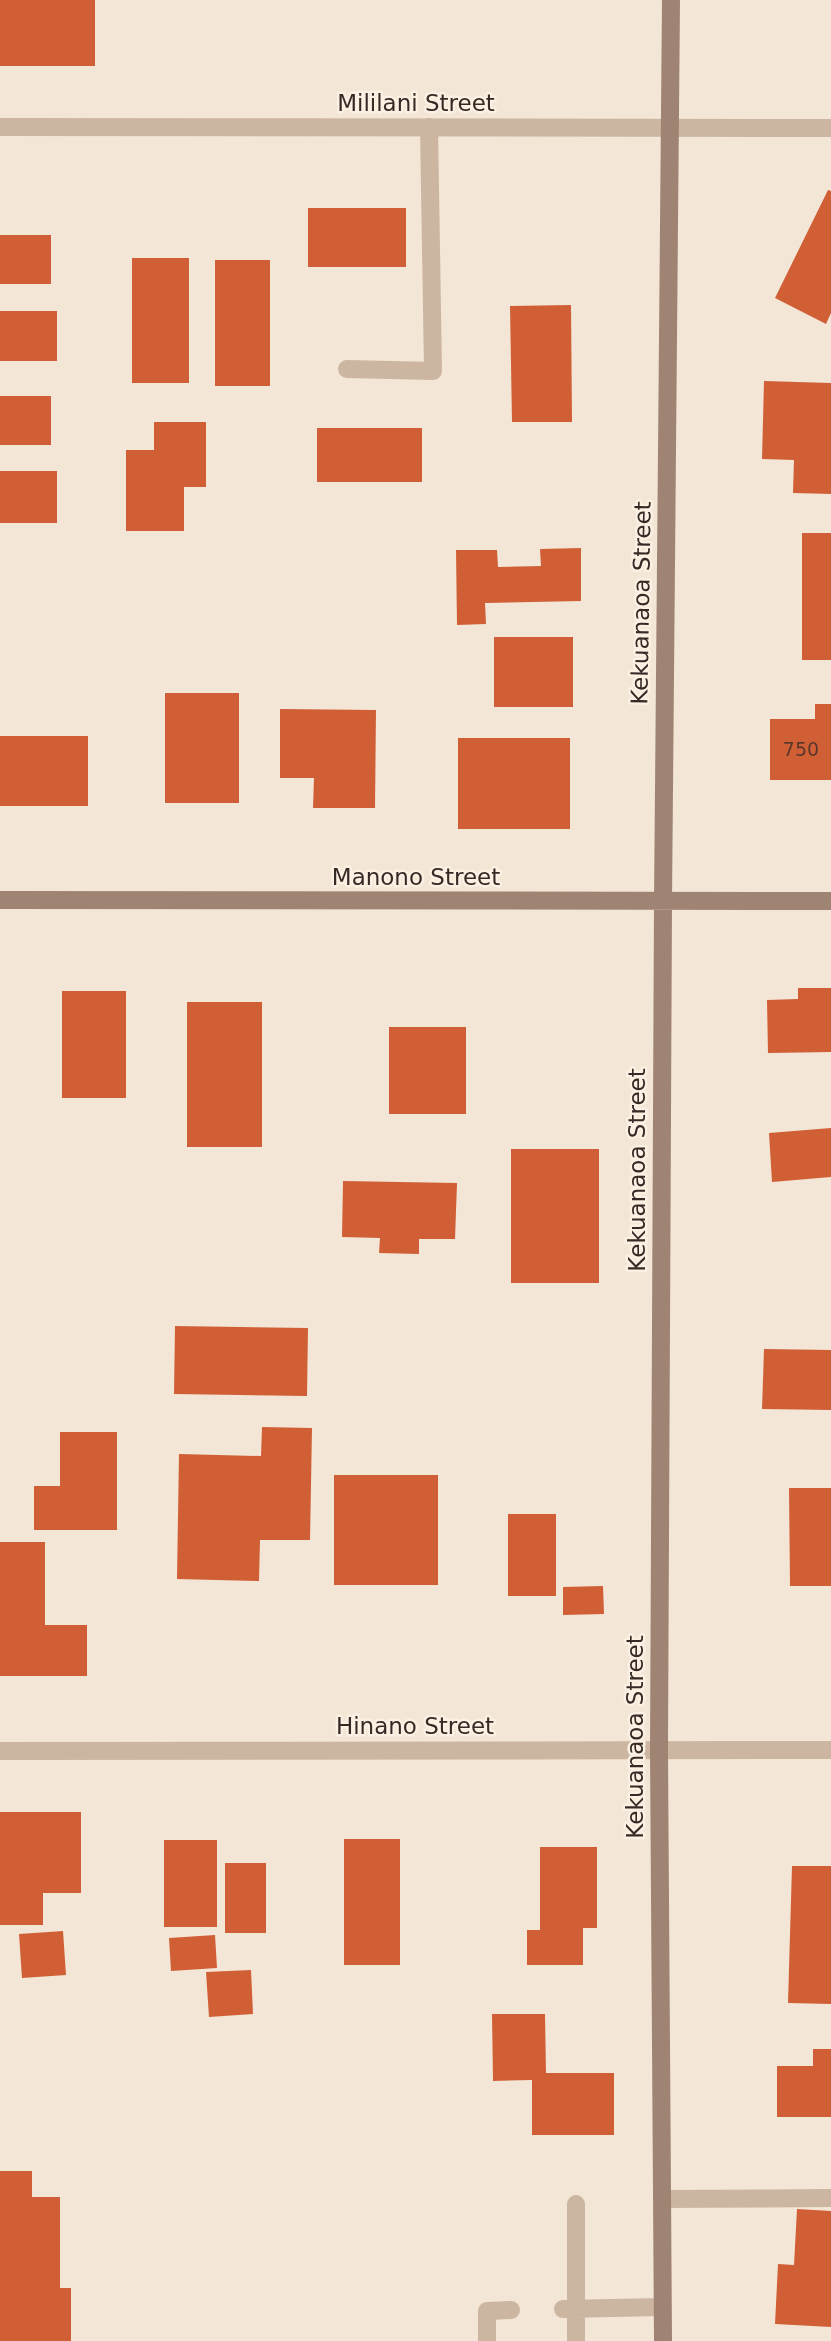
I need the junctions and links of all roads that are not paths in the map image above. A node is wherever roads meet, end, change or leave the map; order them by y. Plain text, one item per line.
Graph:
1 (671, 0) edge
2 (0, 127) edge
3 (429, 127) junction
4 (670, 128) junction
5 (831, 128) edge
6 (347, 369) dead end
7 (0, 901) edge
8 (831, 901) edge
9 (663, 902) junction
10 (659, 1750) junction
11 (831, 1750) edge
12 (0, 1751) edge
13 (831, 2198) edge
14 (662, 2199) junction
15 (576, 2204) dead end
16 (662, 2307) junction
17 (569, 2309) junction
18 (511, 2310) dead end
19 (488, 2341) edge
20 (576, 2341) edge
21 (663, 2341) edge

1 - 4 street, Kekuanaoa Street
2 - 3 street, Mililani Street
3 - 4 street, Mililani Street
3 - 6 street
4 - 5 street, Mililani Street
4 - 9 street, Kekuanaoa Street
7 - 9 street, Manono Street
8 - 9 street, Manono Street
9 - 10 street, Kekuanaoa Street
10 - 11 street, Hinano Street
10 - 12 street, Hinano Street
10 - 14 street, Kekuanaoa Street
13 - 14 street
14 - 16 street, Kekuanaoa Street
15 - 17 street
16 - 17 street
16 - 21 street, Kekuanaoa Street
17 - 20 street
18 - 19 street

